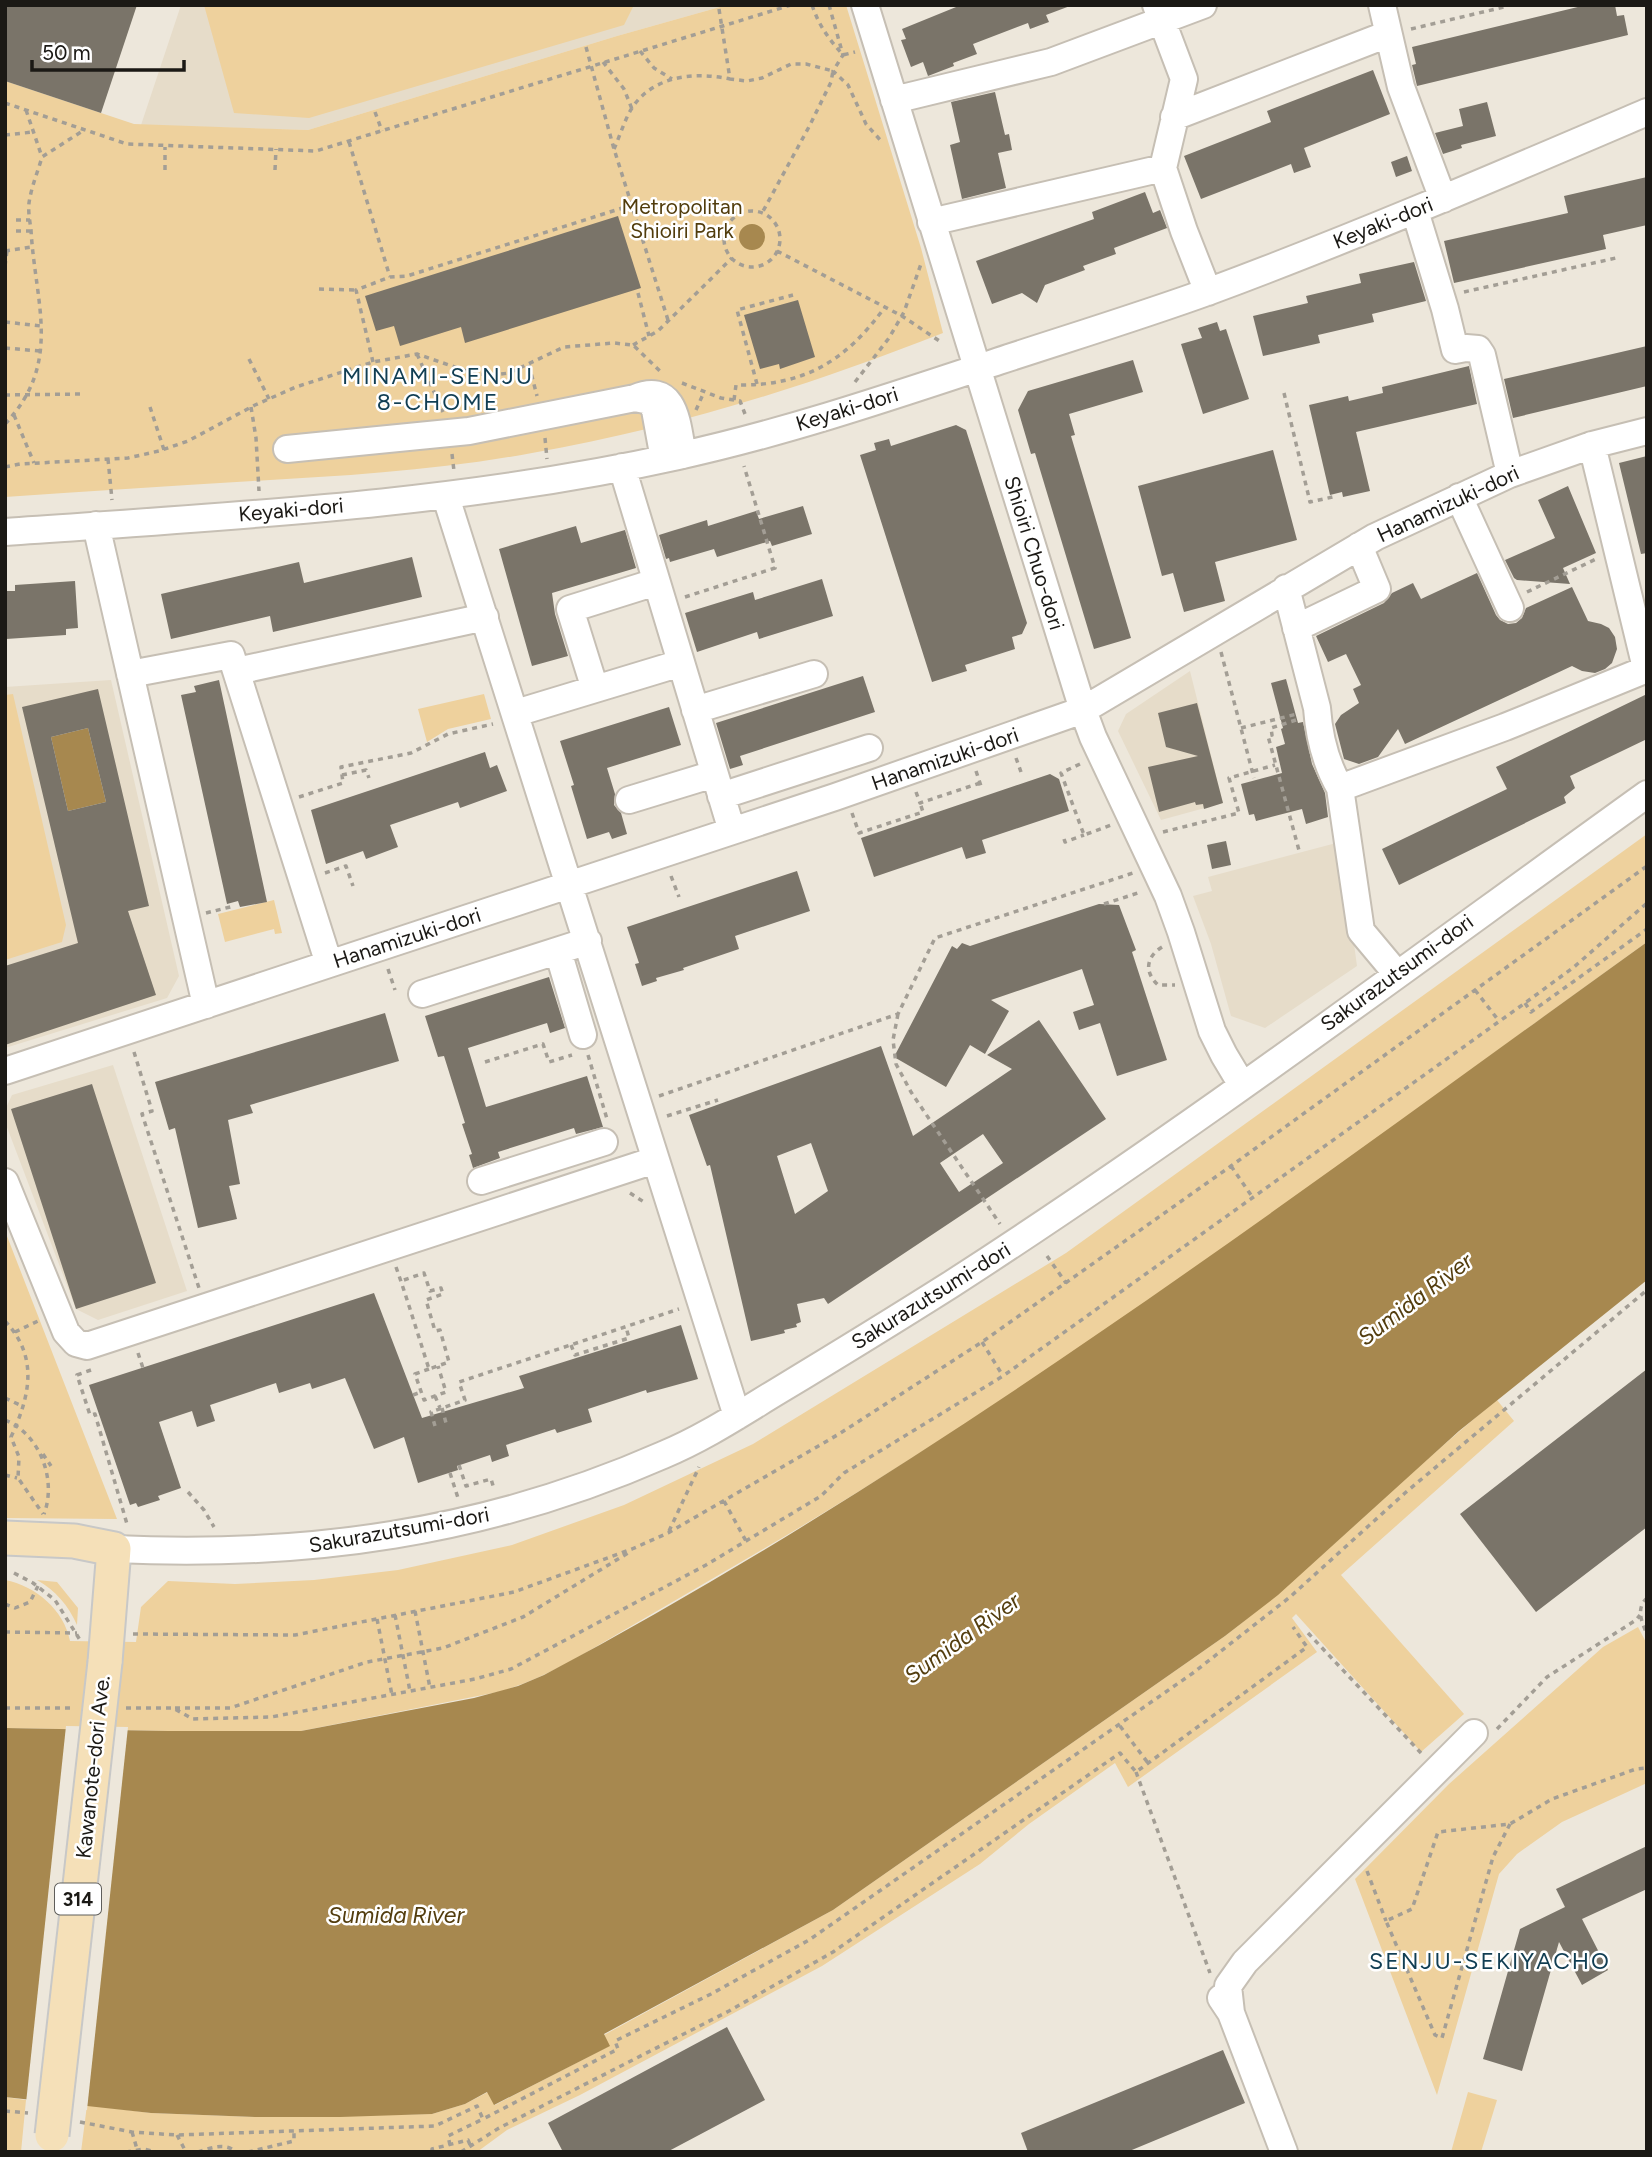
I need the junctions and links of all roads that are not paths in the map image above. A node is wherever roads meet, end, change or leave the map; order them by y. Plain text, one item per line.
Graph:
1 (865, 5) edge
2 (1203, 5) edge
3 (1382, 5) edge
4 (1159, 13) edge
5 (1388, 34) junction
6 (894, 100) junction
7 (1647, 112) edge
8 (1174, 117) junction
9 (1163, 169) junction
10 (1443, 200) junction
11 (1415, 211) junction
12 (931, 222) junction
13 (1208, 292) junction
14 (977, 369) junction
15 (1647, 431) edge
16 (1592, 445) junction
17 (287, 449) dead end
18 (673, 457) junction
19 (622, 467) junction
20 (1510, 474) junction
21 (446, 497) junction
22 (1459, 497) junction
23 (96, 525) junction
24 (5, 532) edge
25 (1359, 545) junction
26 (1286, 588) junction
27 (665, 591) junction
28 (1508, 605) road end
29 (485, 617) junction
30 (1296, 628) junction
31 (681, 663) junction
32 (1646, 668) edge
33 (237, 671) junction
34 (130, 674) junction
35 (814, 674) dead end
36 (595, 689) junction
37 (695, 710) junction
38 (1083, 710) junction
39 (509, 718) junction
40 (869, 748) dead end
41 (718, 785) junction
42 (1340, 788) junction
43 (1647, 794) edge
44 (629, 800) dead end
45 (732, 831) junction
46 (570, 885) junction
47 (588, 941) junction
48 (558, 951) junction
49 (329, 964) junction
50 (1397, 974) junction
51 (422, 994) dead end
52 (206, 1005) junction
53 (582, 1046) road end
54 (5, 1072) edge
55 (1242, 1085) junction
56 (604, 1142) road end
57 (655, 1160) junction
58 (532, 1166) junction
59 (481, 1181) dead end
60 (5, 1182) edge
61 (542, 1197) junction
62 (737, 1416) junction
63 (121, 1537) junction
64 (5, 1538) edge
65 (10, 1564) edge
66 (1483, 1734) road end
67 (1215, 1988) road end
68 (1231, 2013) junction
69 (53, 2131) edge
70 (1284, 2152) edge

1 - 6 street, Shioiri Chuo-dori
2 - 4 street
3 - 5 street
4 - 6 street
4 - 8 street
5 - 8 street
5 - 10 street
6 - 12 street, Shioiri Chuo-dori
7 - 10 street, Keyaki-dori
8 - 9 street
9 - 12 street
9 - 13 street
10 - 11 street, Keyaki-dori
11 - 13 street, Keyaki-dori
11 - 20 street
12 - 14 street, Shioiri Chuo-dori
13 - 14 street, Keyaki-dori
14 - 18 street, Keyaki-dori
14 - 38 street, Shioiri Chuo-dori
15 - 16 street, Hanamizuki-dori
16 - 20 street, Hanamizuki-dori
16 - 32 street
17 - 18 street
18 - 19 street, Keyaki-dori
19 - 21 street, Keyaki-dori
19 - 27 street
20 - 22 street, Hanamizuki-dori
21 - 23 street, Keyaki-dori
21 - 29 street
22 - 25 street, Hanamizuki-dori
22 - 28 street
23 - 24 street, Keyaki-dori
23 - 34 street
25 - 26 street, Hanamizuki-dori
25 - 30 street
26 - 30 street
26 - 38 street, Hanamizuki-dori
27 - 31 street
27 - 36 street
29 - 33 street
29 - 39 street
30 - 42 street
31 - 36 street
31 - 37 street
32 - 42 street
33 - 34 street
33 - 49 street
34 - 52 street
35 - 37 street
36 - 39 street
37 - 41 street
38 - 45 street, Hanamizuki-dori
38 - 55 street, Shioiri Chuo-dori
39 - 46 street
40 - 41 street
41 - 44 street
41 - 45 street
42 - 50 street
43 - 50 street, Sakurazutsumi-dori
45 - 46 street, Hanamizuki-dori
46 - 47 street
46 - 49 street, Hanamizuki-dori
47 - 48 street
47 - 57 street
48 - 51 street
48 - 53 street
49 - 52 street, Hanamizuki-dori
50 - 55 street, Sakurazutsumi-dori
52 - 54 street, Hanamizuki-dori
55 - 62 street, Sakurazutsumi-dori
56 - 58 street
57 - 61 street
57 - 62 street
58 - 59 street
58 - 61 street
60 - 61 street
62 - 63 street, Sakurazutsumi-dori
63 - 64 main road
63 - 65 main road
63 - 69 main road, Kawanote-dori Ave. / 314, bridge
66 - 68 street
67 - 68 street
68 - 70 street

